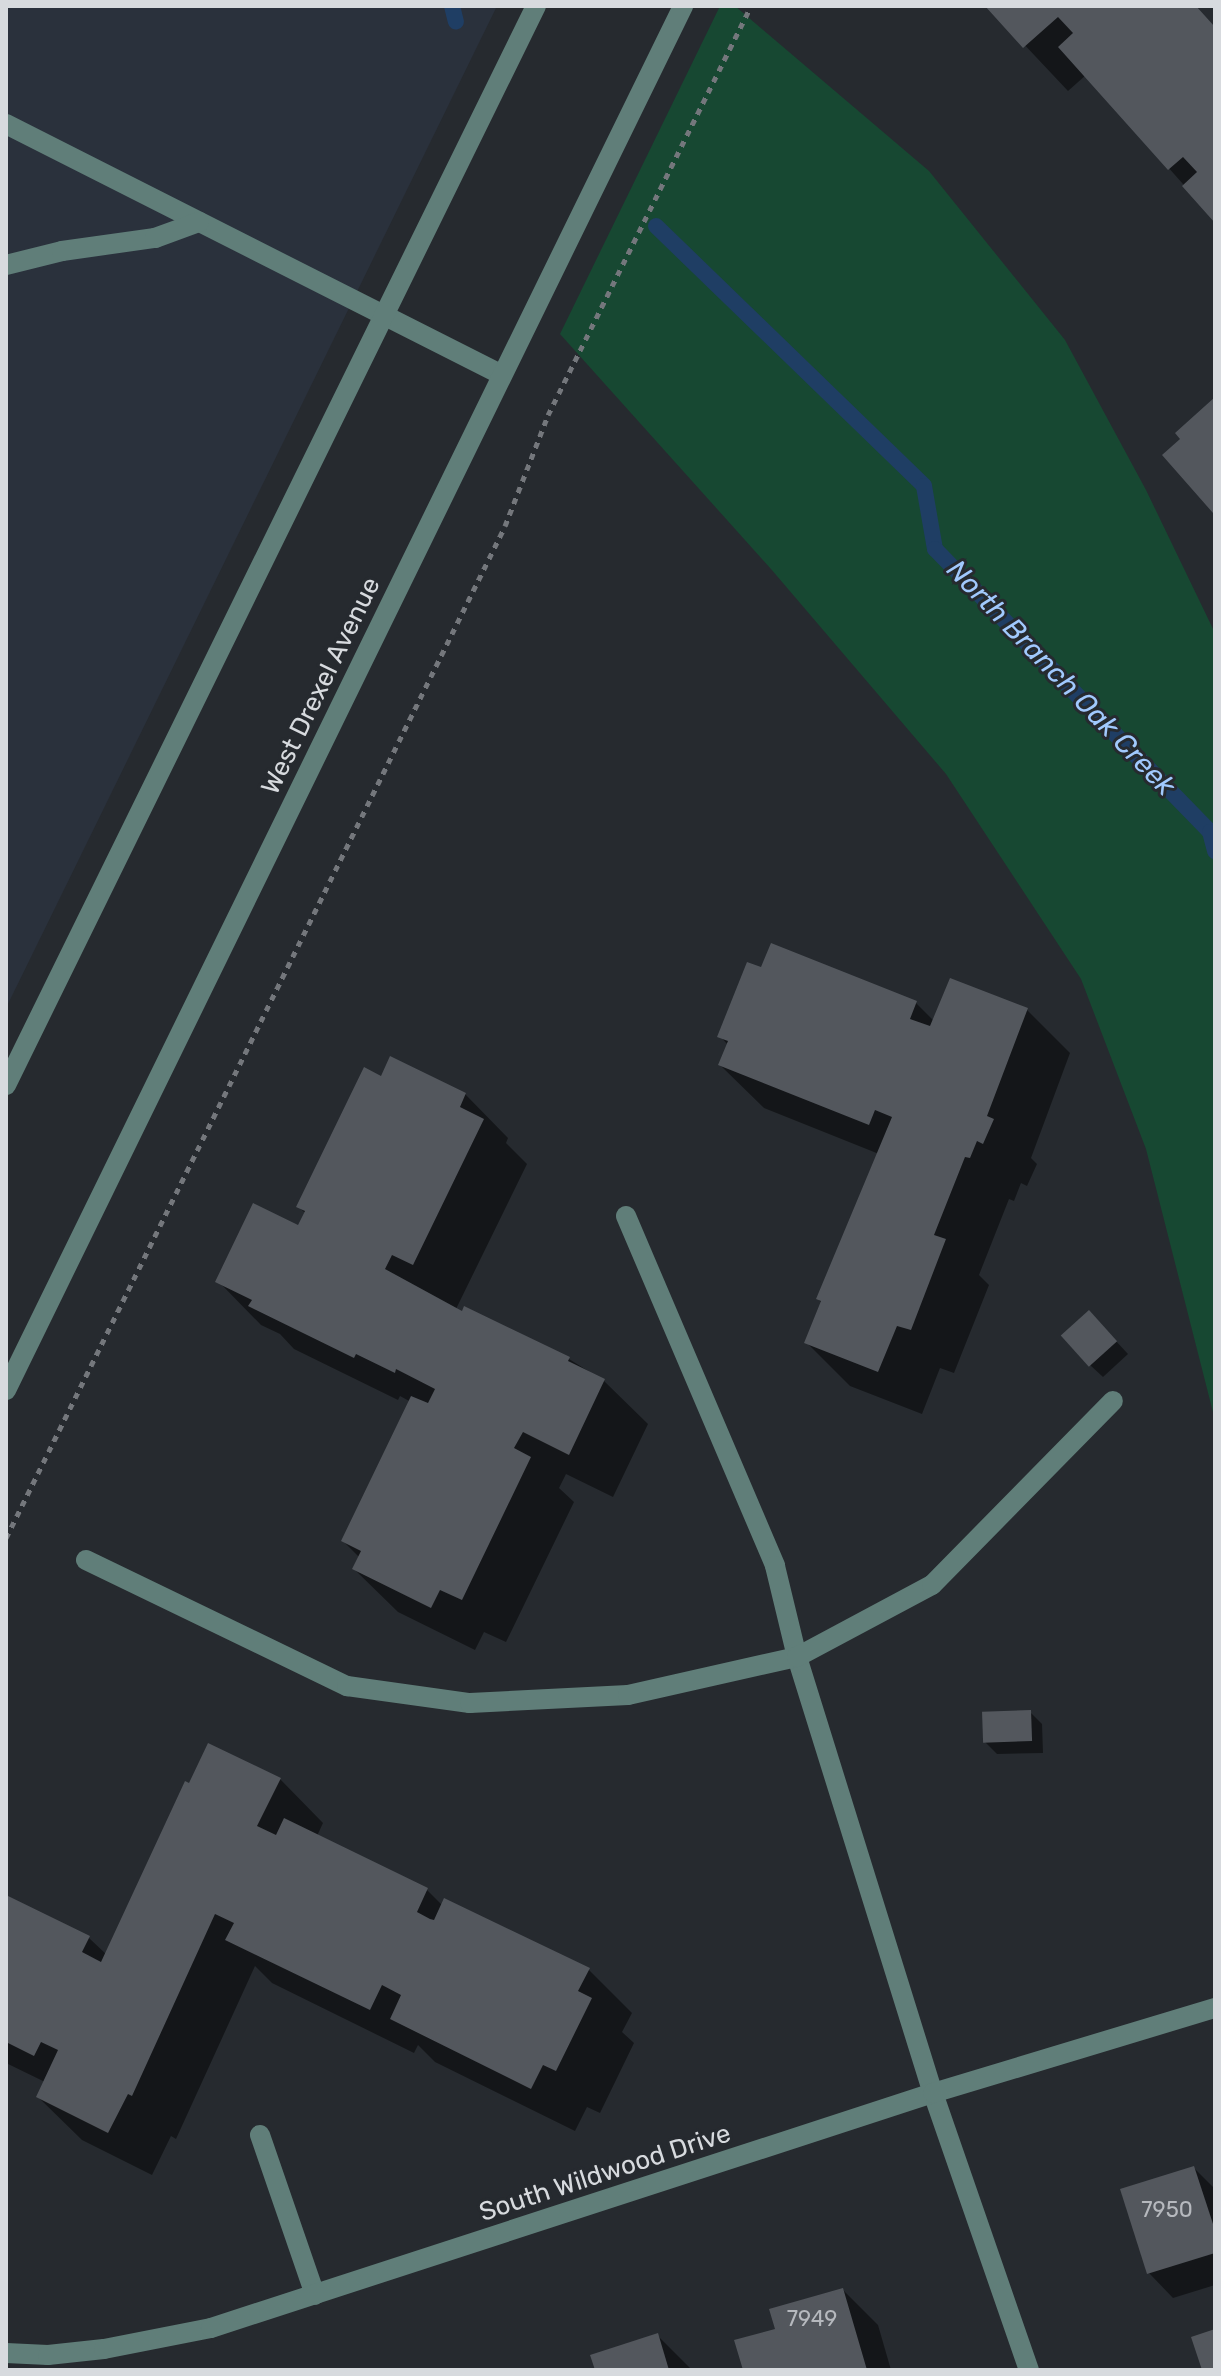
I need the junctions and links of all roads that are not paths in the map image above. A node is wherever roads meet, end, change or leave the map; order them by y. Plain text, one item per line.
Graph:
1 (536, 6) edge
2 (683, 6) edge
3 (6, 124) edge
4 (199, 222) junction
5 (6, 265) edge
6 (383, 316) junction
7 (502, 375) junction
8 (6, 1085) edge
9 (626, 1216) dead end
10 (6, 1390) edge
11 (1113, 1401) dead end
12 (86, 1560) dead end
13 (797, 1657) junction
14 (1215, 2008) edge
15 (933, 2093) junction
16 (260, 2135) dead end
17 (315, 2295) junction
18 (6, 2353) edge
19 (48, 2362) edge
20 (1029, 2370) edge

1 - 6 street
2 - 7 street, West Drexel Avenue
3 - 4 street
4 - 5 street
4 - 6 street
6 - 7 street
6 - 8 street
7 - 10 street, West Drexel Avenue
9 - 13 street
11 - 13 street
12 - 13 street
13 - 15 street
14 - 15 street, South Wildwood Drive
15 - 17 street, South Wildwood Drive
15 - 20 street
16 - 17 street
17 - 19 street, South Wildwood Drive
18 - 19 street, South Wildwood Drive

